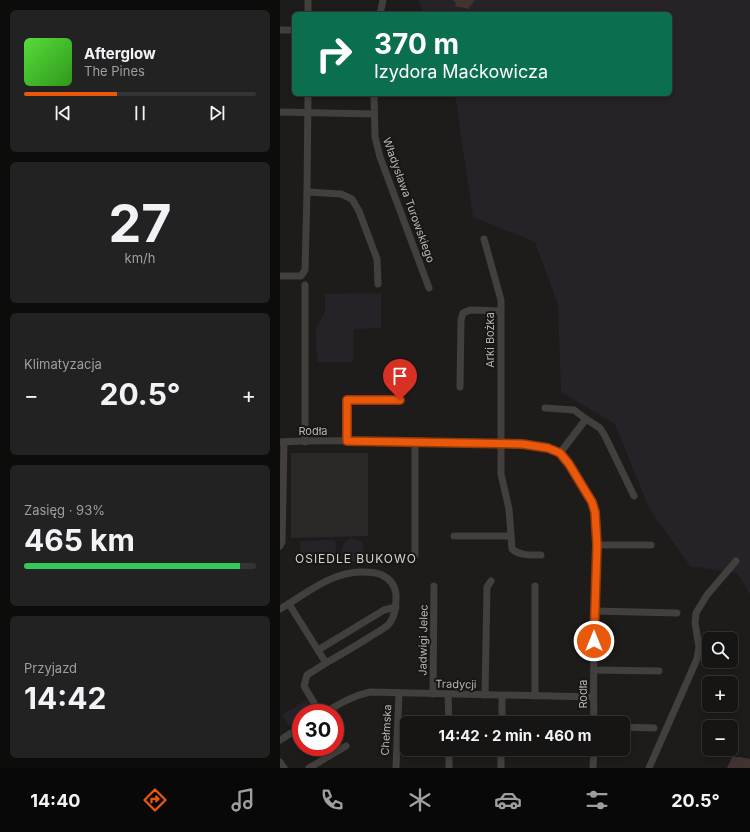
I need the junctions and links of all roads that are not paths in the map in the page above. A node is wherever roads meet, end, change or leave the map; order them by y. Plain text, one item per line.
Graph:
1 (308, 0) edge
2 (383, 0) edge
3 (308, 12) edge
4 (380, 12) edge
5 (280, 30) edge
6 (292, 30) edge
7 (308, 96) edge
8 (374, 96) edge
9 (280, 112) edge
10 (308, 112) junction
11 (374, 114) junction
12 (307, 192) junction
13 (484, 239) dead end
14 (280, 276) edge
15 (378, 284) dead end
16 (305, 286) dead end
17 (429, 288) dead end
18 (501, 311) junction
19 (460, 387) dead end
20 (400, 400) dead end
21 (545, 408) dead end
22 (586, 419) junction
23 (347, 441) junction
24 (282, 442) edge
25 (305, 442) junction
26 (415, 442) junction
27 (502, 444) junction
28 (560, 453) junction
29 (634, 496) dead end
30 (454, 536) dead end
31 (511, 536) junction
32 (597, 545) junction
33 (651, 545) dead end
34 (280, 546) edge
35 (415, 555) dead end
36 (541, 555) dead end
37 (736, 561) dead end
38 (491, 581) dead end
39 (434, 586) dead end
40 (536, 586) dead end
41 (289, 604) junction
42 (396, 607) junction
43 (280, 609) edge
44 (595, 611) junction
45 (676, 613) dead end
46 (318, 650) junction
47 (326, 663) junction
48 (594, 670) junction
49 (659, 671) dead end
50 (402, 691) junction
51 (433, 694) junction
52 (448, 695) junction
53 (485, 695) junction
54 (502, 696) junction
55 (535, 696) junction
56 (593, 697) junction
57 (315, 704) edge
58 (338, 704) edge
59 (448, 716) edge
60 (502, 716) edge
61 (594, 716) edge
62 (630, 727) edge
63 (654, 728) dead end
64 (292, 733) edge
65 (280, 740) edge
66 (346, 746) dead end
67 (449, 756) edge
68 (501, 756) edge
69 (594, 756) edge
70 (280, 762) edge
71 (284, 768) edge
72 (308, 768) edge
73 (396, 768) edge
74 (449, 768) edge
75 (501, 768) edge
76 (594, 768) edge
77 (649, 768) edge

1 - 3 street
2 - 4 street
5 - 6 street
7 - 10 street
8 - 11 street, Władysława Turowskiego
9 - 10 street
10 - 11 street
10 - 12 street
11 - 17 street, Władysława Turowskiego
12 - 14 street
12 - 15 street
13 - 18 street, Arki Bożka
16 - 25 street
18 - 19 street
18 - 27 street, Arki Bożka
20 - 23 street
21 - 22 street
22 - 28 street
22 - 29 street
23 - 25 street, Rodła
23 - 26 street, Rodła
24 - 25 street, Rodła
24 - 34 street
26 - 27 street, Rodła
26 - 35 street
27 - 28 street, Rodła
27 - 31 street, Arki Bożka
28 - 32 street, Rodła
30 - 31 street
31 - 36 street, Arki Bożka
32 - 33 street
32 - 44 street, Rodła
37 - 77 street
38 - 53 street
39 - 51 street, Jadwigi Jelec
40 - 55 street
41 - 42 street
41 - 43 street
41 - 46 street
42 - 46 street
42 - 47 street
44 - 45 street
44 - 48 street, Rodła
46 - 47 street
47 - 57 street
48 - 49 street
48 - 56 street, Rodła
50 - 51 street, Tradycji
50 - 58 street, Tradycji
50 - 73 street, Chełmska
51 - 52 street, Tradycji
52 - 53 street, Tradycji
52 - 59 street
53 - 54 street, Tradycji
54 - 55 street, Tradycji
54 - 60 street
55 - 56 street, Tradycji
56 - 61 street, Rodła
62 - 63 street
64 - 65 street
66 - 72 street
67 - 74 street
68 - 75 street
69 - 76 street
70 - 71 street

